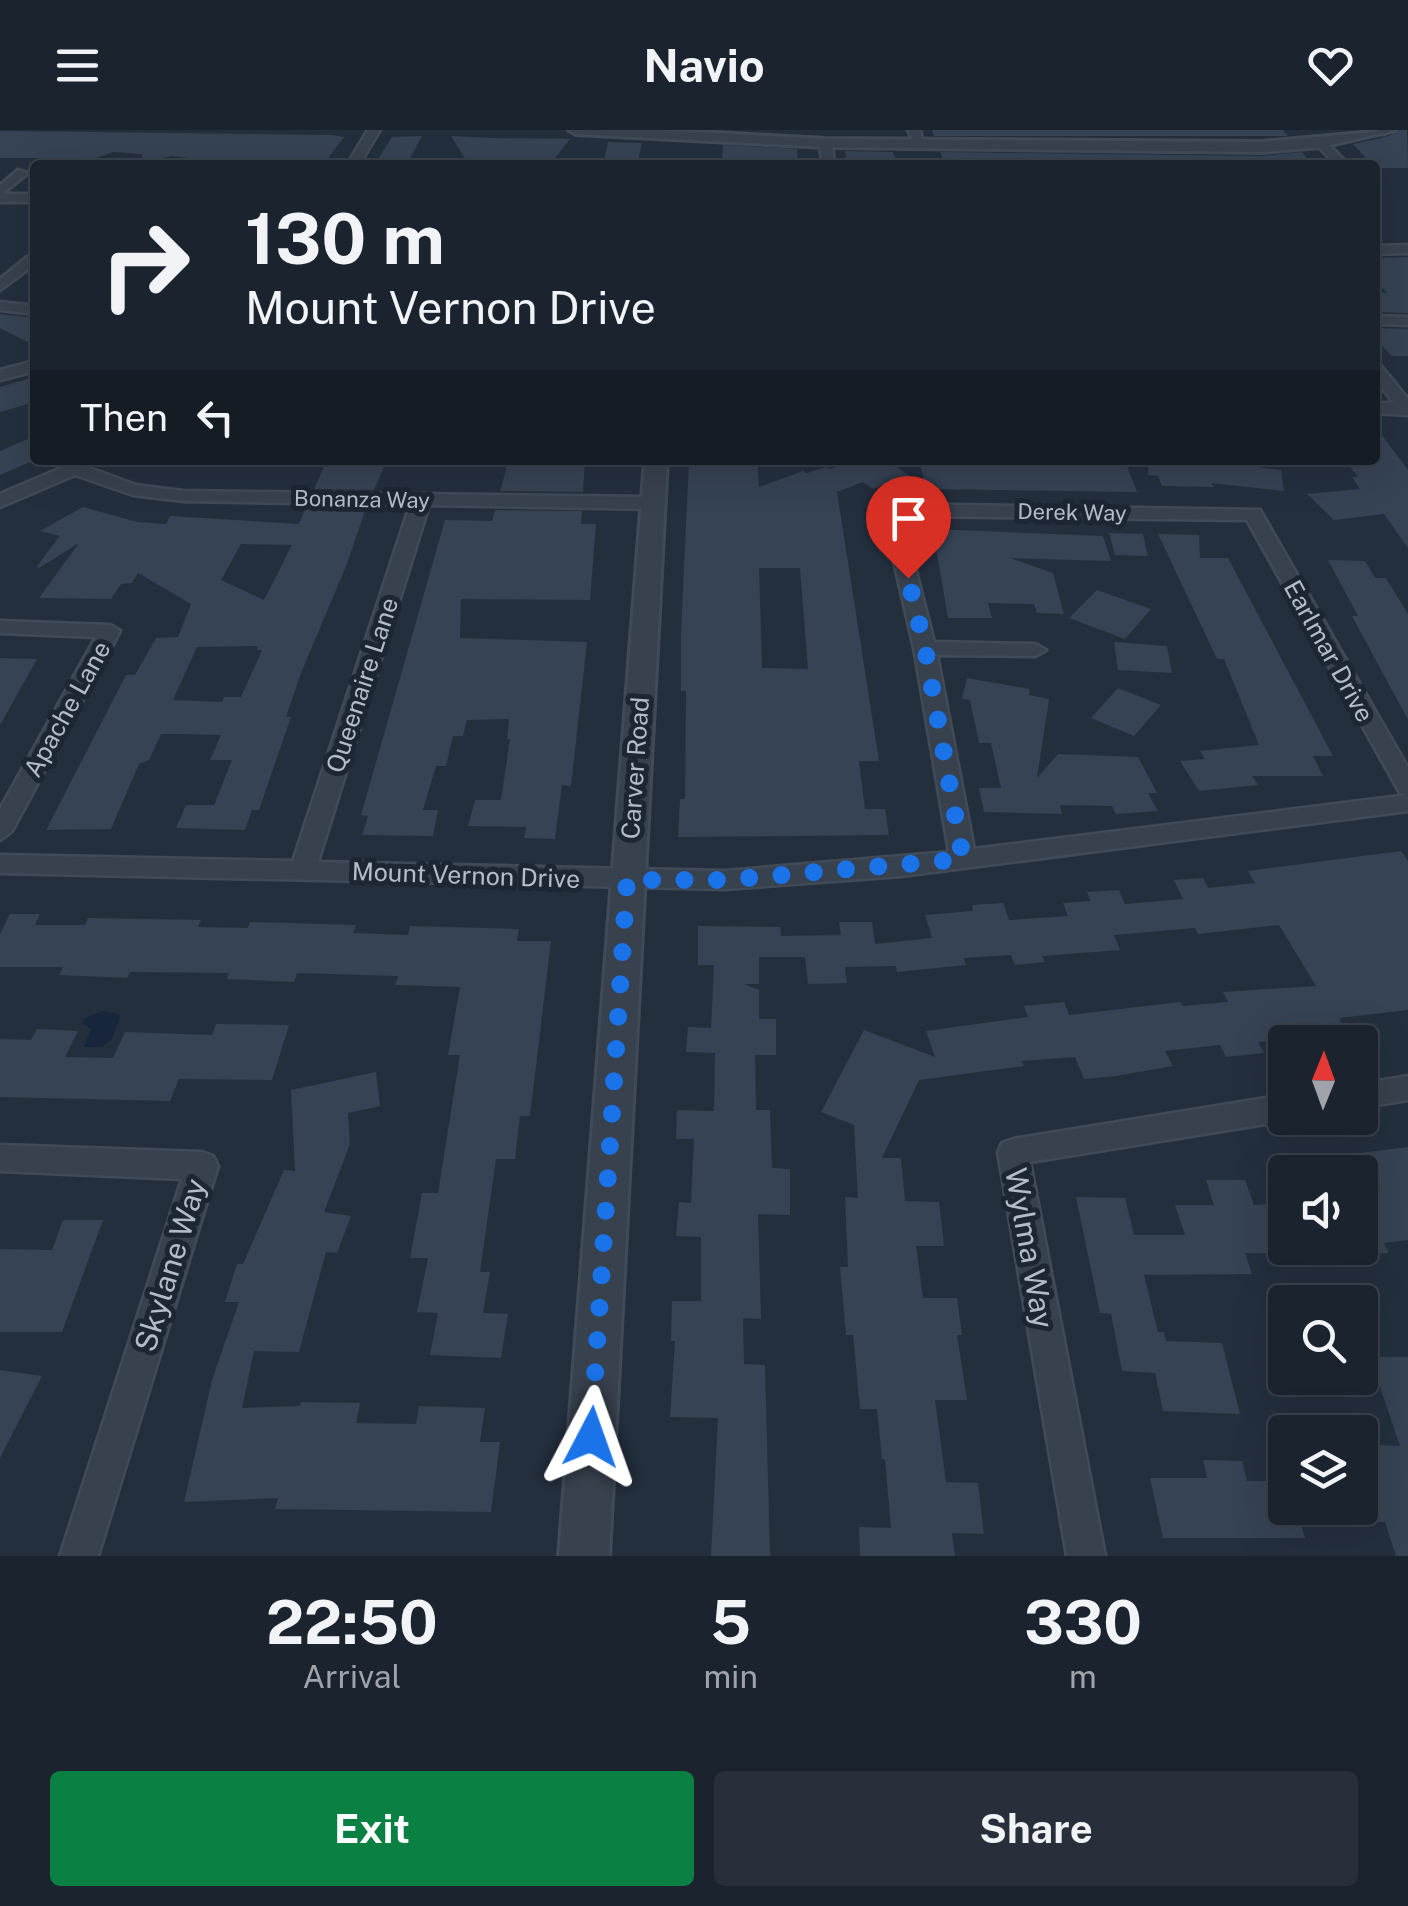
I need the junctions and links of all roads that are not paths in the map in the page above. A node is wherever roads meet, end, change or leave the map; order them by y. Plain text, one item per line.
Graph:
1 (374, 130) edge
2 (576, 130) edge
3 (1385, 130) edge
4 (917, 136) edge
5 (674, 139) edge
6 (825, 142) junction
7 (1321, 143) junction
8 (355, 160) edge
9 (828, 160) edge
10 (1337, 160) edge
11 (22, 173) dead end
12 (0, 194) edge
13 (30, 197) edge
14 (1408, 249) edge
15 (1380, 250) edge
16 (30, 262) edge
17 (0, 286) edge
18 (0, 306) edge
19 (30, 309) edge
20 (1380, 320) edge
21 (1408, 321) edge
22 (30, 367) edge
23 (1380, 375) edge
24 (0, 376) edge
25 (1380, 408) edge
26 (1408, 409) edge
27 (84, 465) edge
28 (656, 465) edge
29 (75, 469) junction
30 (422, 500) junction
31 (0, 501) edge
32 (653, 504) junction
33 (1253, 514) joint
34 (0, 627) edge
35 (925, 648) junction
36 (1035, 650) dead end
37 (1408, 787) edge
38 (1408, 803) edge
39 (0, 831) edge
40 (963, 859) junction
41 (0, 864) edge
42 (303, 870) junction
43 (627, 880) junction
44 (1408, 1088) edge
45 (1378, 1093) edge
46 (1268, 1111) edge
47 (0, 1158) edge
48 (79, 1556) edge
49 (584, 1556) edge
50 (1086, 1556) edge

1 - 8 street
2 - 5 street
3 - 7 street
4 - 6 street
4 - 7 street
5 - 6 street
6 - 9 street
7 - 10 street
11 - 12 street
12 - 13 street
14 - 15 street
16 - 17 street
18 - 19 street
20 - 21 street
22 - 24 street
23 - 26 street
25 - 26 street
27 - 29 street
28 - 32 street, Carver Road
29 - 30 street, Bonanza Way
29 - 31 street
30 - 32 street, Bonanza Way
30 - 42 street, Queenaire Lane
32 - 43 street, Carver Road
33 - 35 street, Derek Way
33 - 37 street, Earlmar Drive
34 - 39 street, Apache Lane
35 - 36 street
35 - 40 street
38 - 40 street, Mount Vernon Drive
40 - 43 street, Mount Vernon Drive
41 - 42 street, Mount Vernon Drive
42 - 43 street, Mount Vernon Drive
43 - 49 street, Carver Road
44 - 45 street
46 - 50 street, Wylma Way
47 - 48 street, Skylane Way

